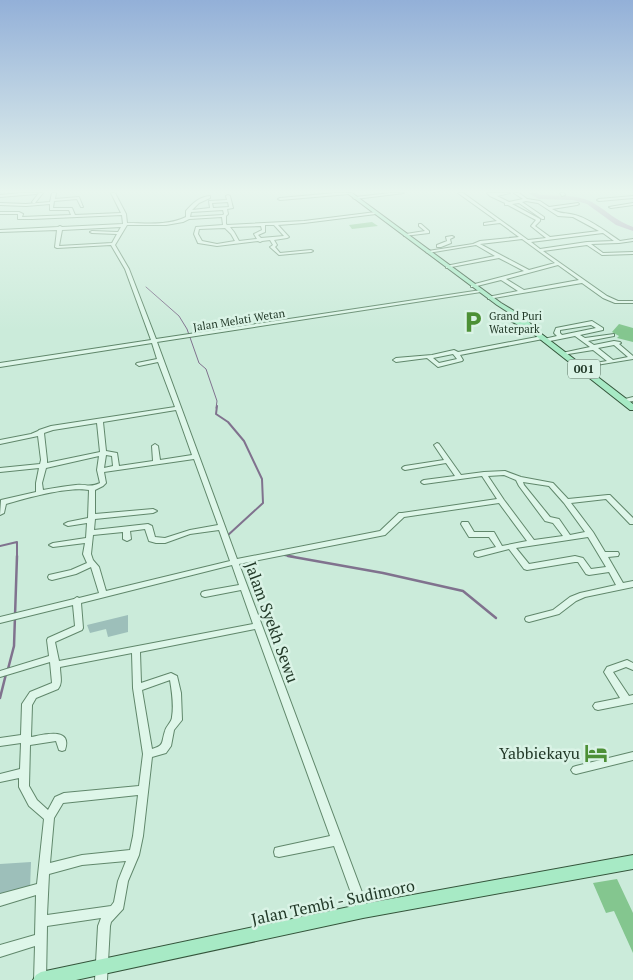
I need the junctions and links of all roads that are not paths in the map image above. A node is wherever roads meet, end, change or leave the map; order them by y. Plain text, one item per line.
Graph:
1 (58, 239) edge
2 (116, 239) edge
3 (198, 239) edge
4 (236, 239) edge
5 (271, 239) joint
6 (411, 239) edge
7 (449, 239) edge
8 (541, 239) edge
9 (591, 239) edge
10 (614, 239) edge
11 (526, 240) junction
12 (633, 240) edge
13 (260, 241) joint
14 (238, 242) junction
15 (619, 242) junction
16 (447, 243) junction
17 (587, 243) junction
18 (596, 243) junction
19 (113, 244) junction
20 (477, 244) junction
21 (454, 248) junction
22 (426, 250) junction
23 (540, 250) junction
24 (311, 251) dead end
25 (633, 253) edge
26 (500, 256) junction
27 (558, 264) junction
28 (448, 267) junction
29 (527, 271) junction
30 (501, 278) junction
31 (583, 281) junction
32 (473, 286) junction
33 (481, 291) junction
34 (522, 291) junction
35 (490, 298) junction
36 (633, 302) edge
37 (516, 318) junction
38 (533, 331) junction
39 (576, 334) junction
40 (612, 335) dead end
41 (561, 337) junction
42 (544, 339) junction
43 (585, 340) junction
44 (152, 342) junction
45 (594, 348) junction
46 (456, 354) junction
47 (564, 354) junction
48 (430, 356) junction
49 (159, 360) junction
50 (396, 360) dead end
51 (610, 361) junction
52 (139, 364) dead end
53 (0, 365) edge
54 (580, 367) junction
55 (633, 399) edge
56 (623, 401) junction
57 (177, 408) junction
58 (633, 408) edge
59 (100, 421) junction
60 (41, 431) junction
61 (0, 442) edge
62 (437, 445) dead end
63 (155, 446) dead end
64 (103, 453) junction
65 (195, 457) junction
66 (448, 461) junction
67 (157, 463) junction
68 (44, 466) junction
69 (116, 468) junction
70 (405, 468) dead end
71 (0, 470) edge
72 (100, 470) junction
73 (484, 474) junction
74 (459, 477) junction
75 (520, 478) junction
76 (424, 482) dead end
77 (92, 489) junction
78 (40, 493) junction
79 (501, 501) junction
80 (566, 501) junction
81 (2, 502) edge
82 (153, 511) dead end
83 (0, 513) edge
84 (91, 519) junction
85 (633, 522) edge
86 (68, 524) dead end
87 (465, 524) dead end
88 (221, 527) junction
89 (126, 529) junction
90 (590, 534) junction
91 (88, 537) junction
92 (568, 537) junction
93 (127, 539) dead end
94 (532, 542) junction
95 (53, 545) dead end
96 (511, 546) junction
97 (500, 548) junction
98 (478, 554) dead end
99 (615, 554) dead end
100 (602, 556) junction
101 (236, 562) junction
102 (92, 564) junction
103 (611, 570) junction
104 (52, 577) dead end
105 (633, 584) edge
106 (621, 586) junction
107 (243, 587) junction
108 (103, 593) junction
109 (205, 594) dead end
110 (77, 600) junction
111 (530, 619) dead end
112 (2, 620) edge
113 (257, 626) junction
114 (136, 649) junction
115 (54, 662) junction
116 (633, 667) edge
117 (2, 674) edge
118 (137, 688) junction
119 (630, 700) edge
120 (598, 706) dead end
121 (26, 740) junction
122 (0, 742) edge
123 (62, 747) dead end
124 (148, 754) junction
125 (633, 756) edge
126 (576, 770) dead end
127 (23, 773) junction
128 (0, 778) edge
129 (143, 790) junction
130 (48, 817) junction
131 (337, 840) junction
132 (279, 852) dead end
133 (134, 855) junction
134 (633, 862) edge
135 (43, 870) junction
136 (42, 888) junction
137 (0, 900) edge
138 (114, 911) junction
139 (363, 911) junction
140 (41, 921) junction
141 (40, 939) junction
142 (0, 951) edge
143 (101, 973) edge
144 (40, 980) edge

1 - 19 street
2 - 19 street
3 - 14 street
4 - 14 street
5 - 13 street
5 - 24 street
6 - 22 main road, 001
7 - 16 street
8 - 11 street
9 - 18 street
10 - 15 street
11 - 20 street
11 - 23 street
12 - 15 street
13 - 14 street
15 - 18 street
16 - 21 street
16 - 22 street
17 - 18 street
17 - 23 street
17 - 25 street
19 - 44 street, Jalam Syekh Sewu
20 - 21 street
20 - 26 street
21 - 22 street
22 - 28 main road, 001
23 - 27 street
26 - 28 street
26 - 29 street
27 - 29 street
27 - 31 street
28 - 32 main road, 001
29 - 30 street
30 - 32 street
30 - 34 street
31 - 34 street
31 - 36 street
32 - 33 main road, 001
33 - 35 main road, 001
33 - 44 street, Jalan Melati Wetan
34 - 35 street
35 - 37 main road, 001
37 - 38 main road, 001
37 - 38 main road, 001
38 - 42 main road, 001
39 - 41 street
39 - 41 street
39 - 43 street
40 - 43 street
41 - 42 street
42 - 46 street
42 - 47 main road, 001
43 - 45 street
44 - 49 street, Jalam Syekh Sewu
44 - 53 street, Jalan Melati Wetan
45 - 47 street
45 - 51 street
45 - 51 street
46 - 48 street
46 - 48 street
47 - 54 main road, 001
48 - 50 street
49 - 52 street
49 - 57 street, Jalam Syekh Sewu
51 - 54 street
54 - 56 main road, 001
55 - 56 street
56 - 58 main road, 001
57 - 59 street
57 - 65 street, Jalam Syekh Sewu
59 - 60 street
59 - 64 street
60 - 61 street
60 - 68 street
62 - 66 street
63 - 67 street
64 - 68 street
64 - 69 street
64 - 72 street
65 - 67 street
65 - 88 street, Jalam Syekh Sewu
66 - 70 street
66 - 74 street
67 - 69 street
68 - 71 street
68 - 78 street
69 - 72 street
72 - 77 street
73 - 74 street
73 - 75 street
73 - 79 street
74 - 76 street
75 - 80 street
75 - 92 street
77 - 78 street
77 - 84 street
78 - 81 street
79 - 94 street
79 - 101 street
80 - 85 street
80 - 90 street
81 - 83 street
82 - 84 street
84 - 86 street
84 - 91 street
87 - 97 street
88 - 89 street
88 - 101 street, Jalam Syekh Sewu
89 - 91 street
89 - 93 street
90 - 92 street
90 - 100 street
91 - 95 street
91 - 102 street
92 - 94 street
94 - 96 street
96 - 97 street
96 - 103 street
97 - 98 street
99 - 100 street
100 - 103 street
101 - 107 street, Jalam Syekh Sewu
101 - 108 street
102 - 104 street
102 - 108 street
103 - 106 street
105 - 106 street
106 - 111 street
107 - 109 street
107 - 113 street, Jalam Syekh Sewu
108 - 110 street
110 - 112 street
110 - 115 street
113 - 114 street
113 - 131 street, Jalam Syekh Sewu
114 - 115 street
114 - 118 street
115 - 117 street
115 - 121 street
116 - 119 street
118 - 124 street
118 - 124 street
119 - 120 street
121 - 122 street
121 - 123 street
121 - 127 street
124 - 129 street
125 - 126 street
127 - 128 street
127 - 130 street
129 - 130 street
129 - 133 street
130 - 135 street
131 - 132 street
131 - 139 street, Jalam Syekh Sewu
133 - 135 street
133 - 138 street
134 - 139 main road, Jalan Tembi - Sudimoro
135 - 136 street
136 - 137 street
136 - 140 street
138 - 140 street
138 - 143 street
139 - 143 main road, Jalan Tembi - Sudimoro
140 - 141 street
141 - 142 street
141 - 144 street
143 - 144 main road, Jalan Tembi - Sudimoro

